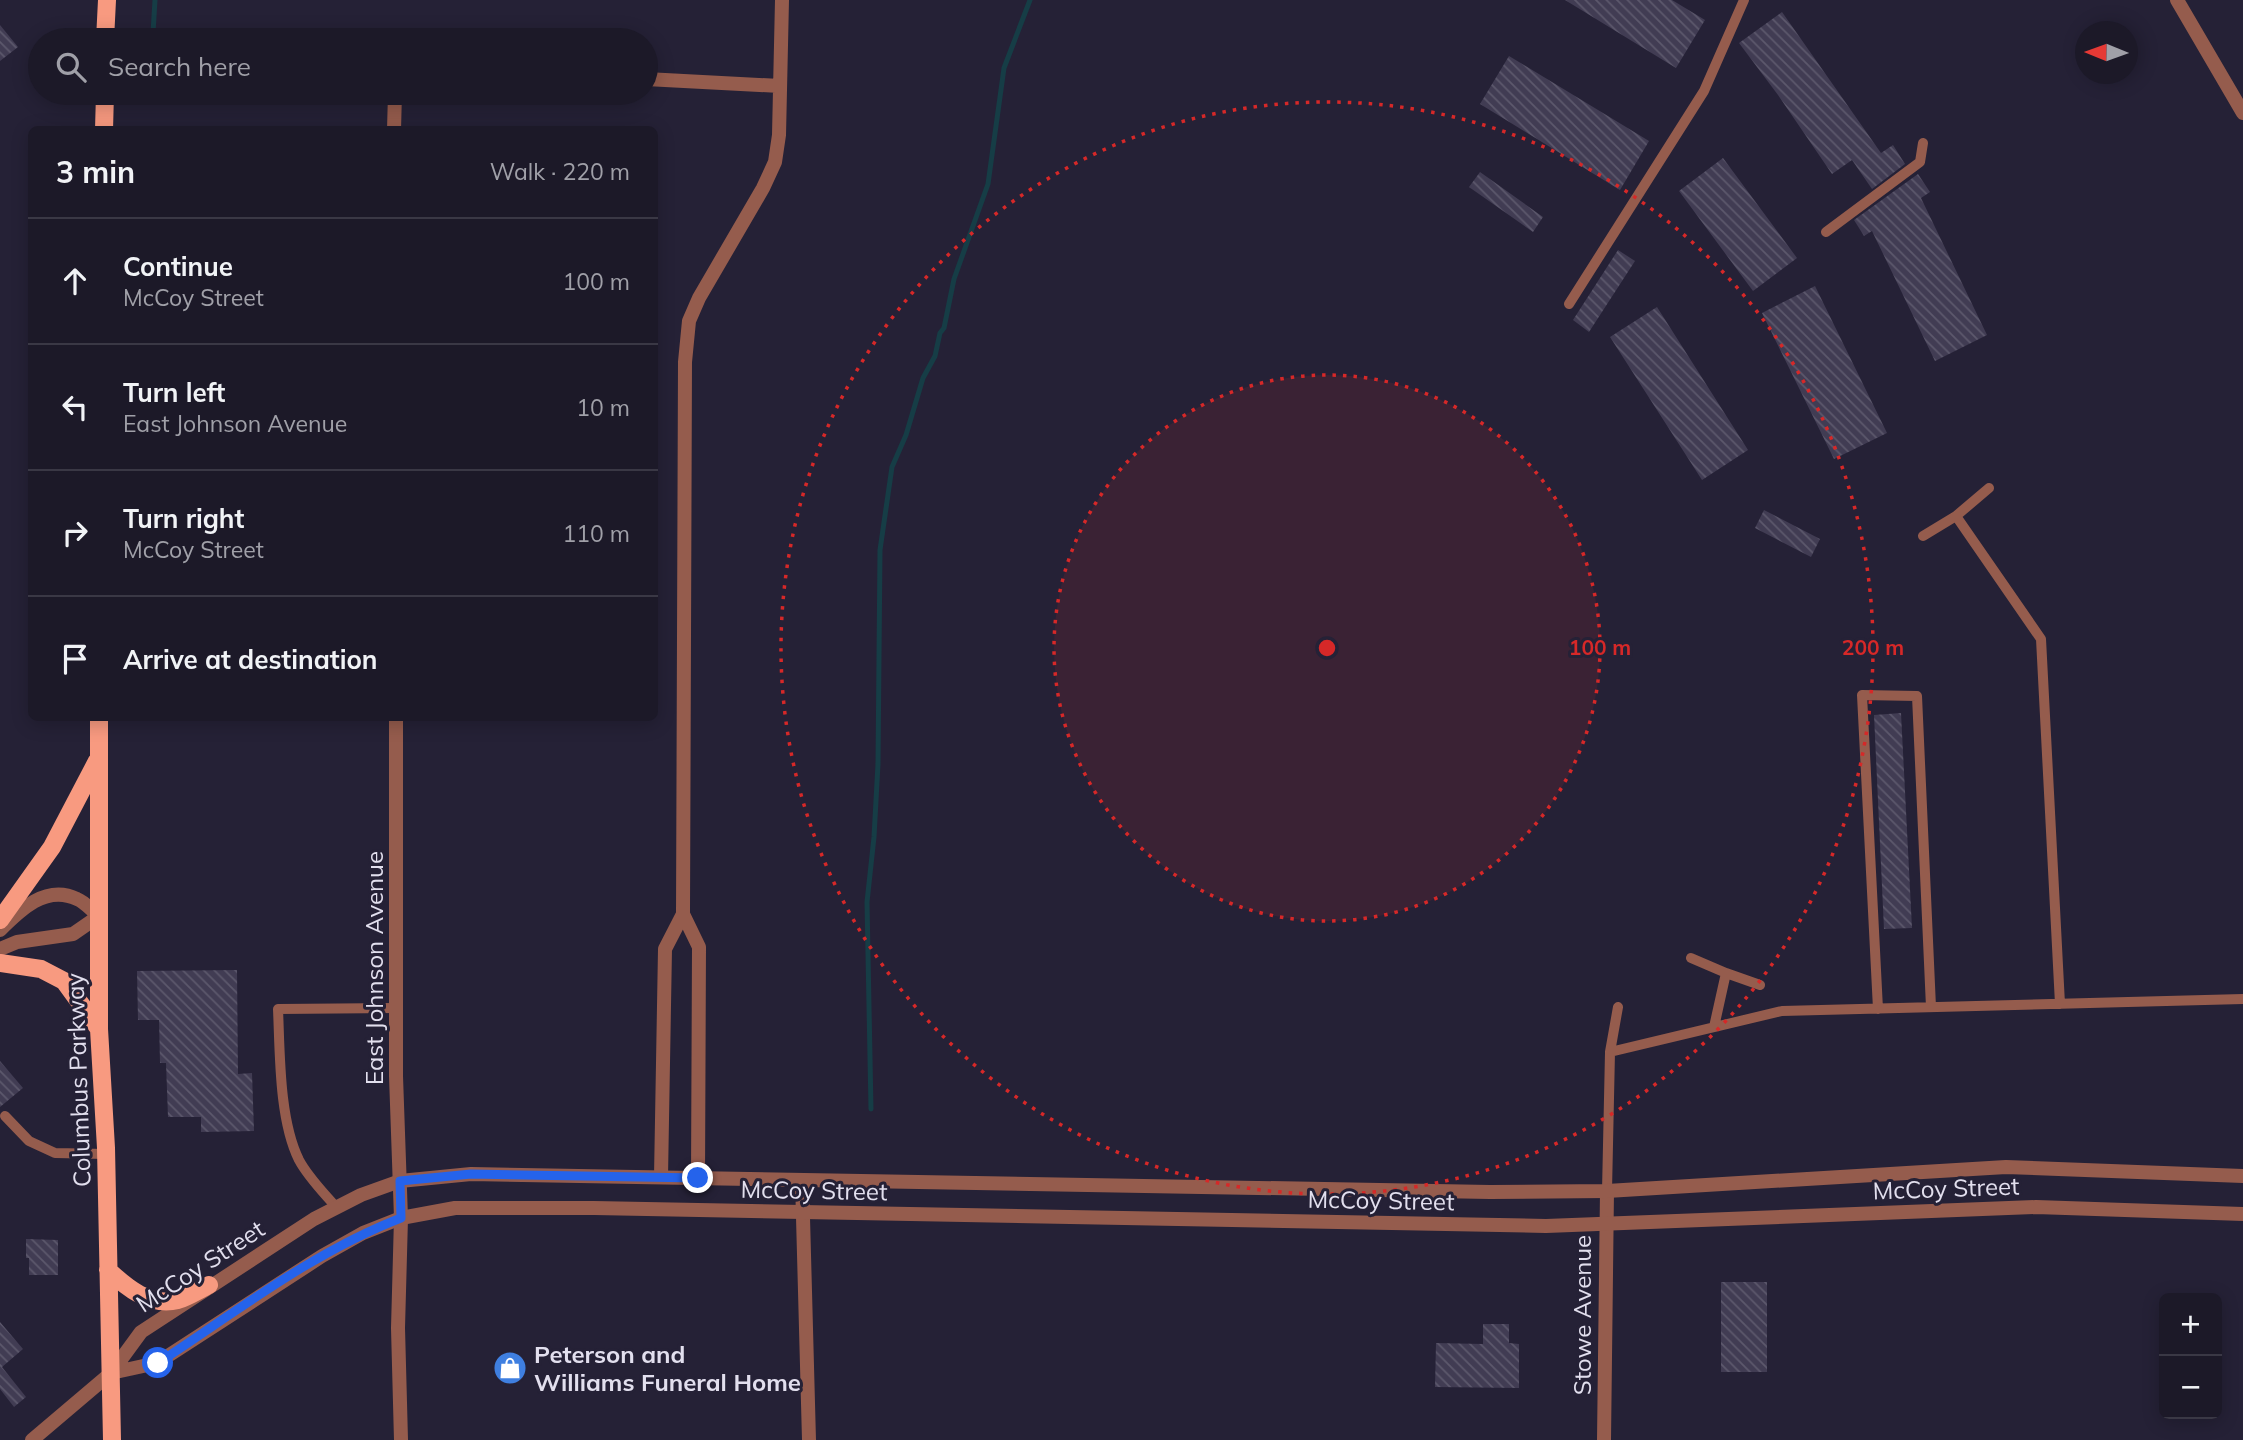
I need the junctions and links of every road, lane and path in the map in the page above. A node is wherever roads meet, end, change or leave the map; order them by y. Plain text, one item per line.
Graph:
1 (107, 0) edge
2 (782, 0) edge
3 (1744, 0) edge
4 (2177, 0) edge
5 (106, 28) edge
6 (658, 80) edge
7 (780, 86) junction
8 (104, 105) edge
9 (395, 105) edge
10 (2243, 113) edge
11 (104, 126) edge
12 (394, 126) edge
13 (1923, 143) dead end
14 (1826, 232) dead end
15 (1569, 304) dead end
16 (1989, 488) dead end
17 (1956, 516) junction
18 (1923, 536) dead end
19 (99, 721) edge
20 (396, 721) edge
21 (98, 758) junction
22 (683, 914) junction
23 (99, 916) junction
24 (0, 920) edge
25 (0, 930) edge
26 (0, 949) edge
27 (1691, 958) dead end
28 (0, 963) edge
29 (1726, 972) junction
30 (1760, 985) dead end
31 (2243, 999) edge
32 (2060, 1004) junction
33 (1618, 1007) dead end
34 (1931, 1007) junction
35 (396, 1008) junction
36 (1878, 1009) junction
37 (1714, 1027) junction
38 (99, 1029) junction
39 (1610, 1052) junction
40 (5, 1116) dead end
41 (106, 1154) junction
42 (2243, 1176) edge
43 (662, 1177) junction
44 (698, 1178) junction
45 (802, 1180) junction
46 (400, 1181) junction
47 (1607, 1191) junction
48 (336, 1207) junction
49 (802, 1212) junction
50 (2243, 1214) edge
51 (401, 1218) junction
52 (1605, 1225) junction
53 (108, 1270) junction
54 (209, 1285) junction
55 (111, 1373) junction
56 (32, 1440) edge
57 (112, 1440) edge
58 (401, 1440) edge
59 (809, 1440) edge
60 (1604, 1440) edge

1 - 5 main road
2 - 7 street
3 - 15 lane
4 - 10 street
6 - 7 street
7 - 22 street
8 - 11 main road
9 - 12 street
13 - 14 lane
16 - 17 lane
17 - 18 lane
17 - 32 lane
19 - 21 main road, Columbus Parkway
20 - 35 street, East Johnson Avenue
21 - 23 main road, Columbus Parkway
21 - 24 main road
22 - 43 street
22 - 44 street
23 - 25 street
23 - 26 street
23 - 38 main road, Columbus Parkway
27 - 29 lane
28 - 38 main road
29 - 30 lane
29 - 37 lane
31 - 32 lane
32 - 34 lane
33 - 39 lane
34 - 36 lane
34 - 36 lane
35 - 46 street, East Johnson Avenue
35 - 48 lane
36 - 37 lane
37 - 39 lane
38 - 41 main road, Columbus Parkway
39 - 47 lane
40 - 41 lane
41 - 53 main road, Columbus Parkway
42 - 47 street, McCoy Street
43 - 44 street, McCoy Street
43 - 46 street, McCoy Street
44 - 45 street, McCoy Street
45 - 47 street, McCoy Street
45 - 49 street
46 - 48 street, McCoy Street
46 - 51 street, East Johnson Avenue
47 - 52 street, Stowe Avenue
48 - 54 street, McCoy Street
49 - 51 street, McCoy Street
49 - 52 street, McCoy Street
49 - 59 street
50 - 52 street, McCoy Street
51 - 55 street, McCoy Street
51 - 58 street, East Johnson Avenue
52 - 60 street, Stowe Avenue
53 - 54 main road
53 - 55 main road, Columbus Parkway
54 - 55 street, McCoy Street
55 - 56 street
55 - 57 main road, Columbus Parkway

